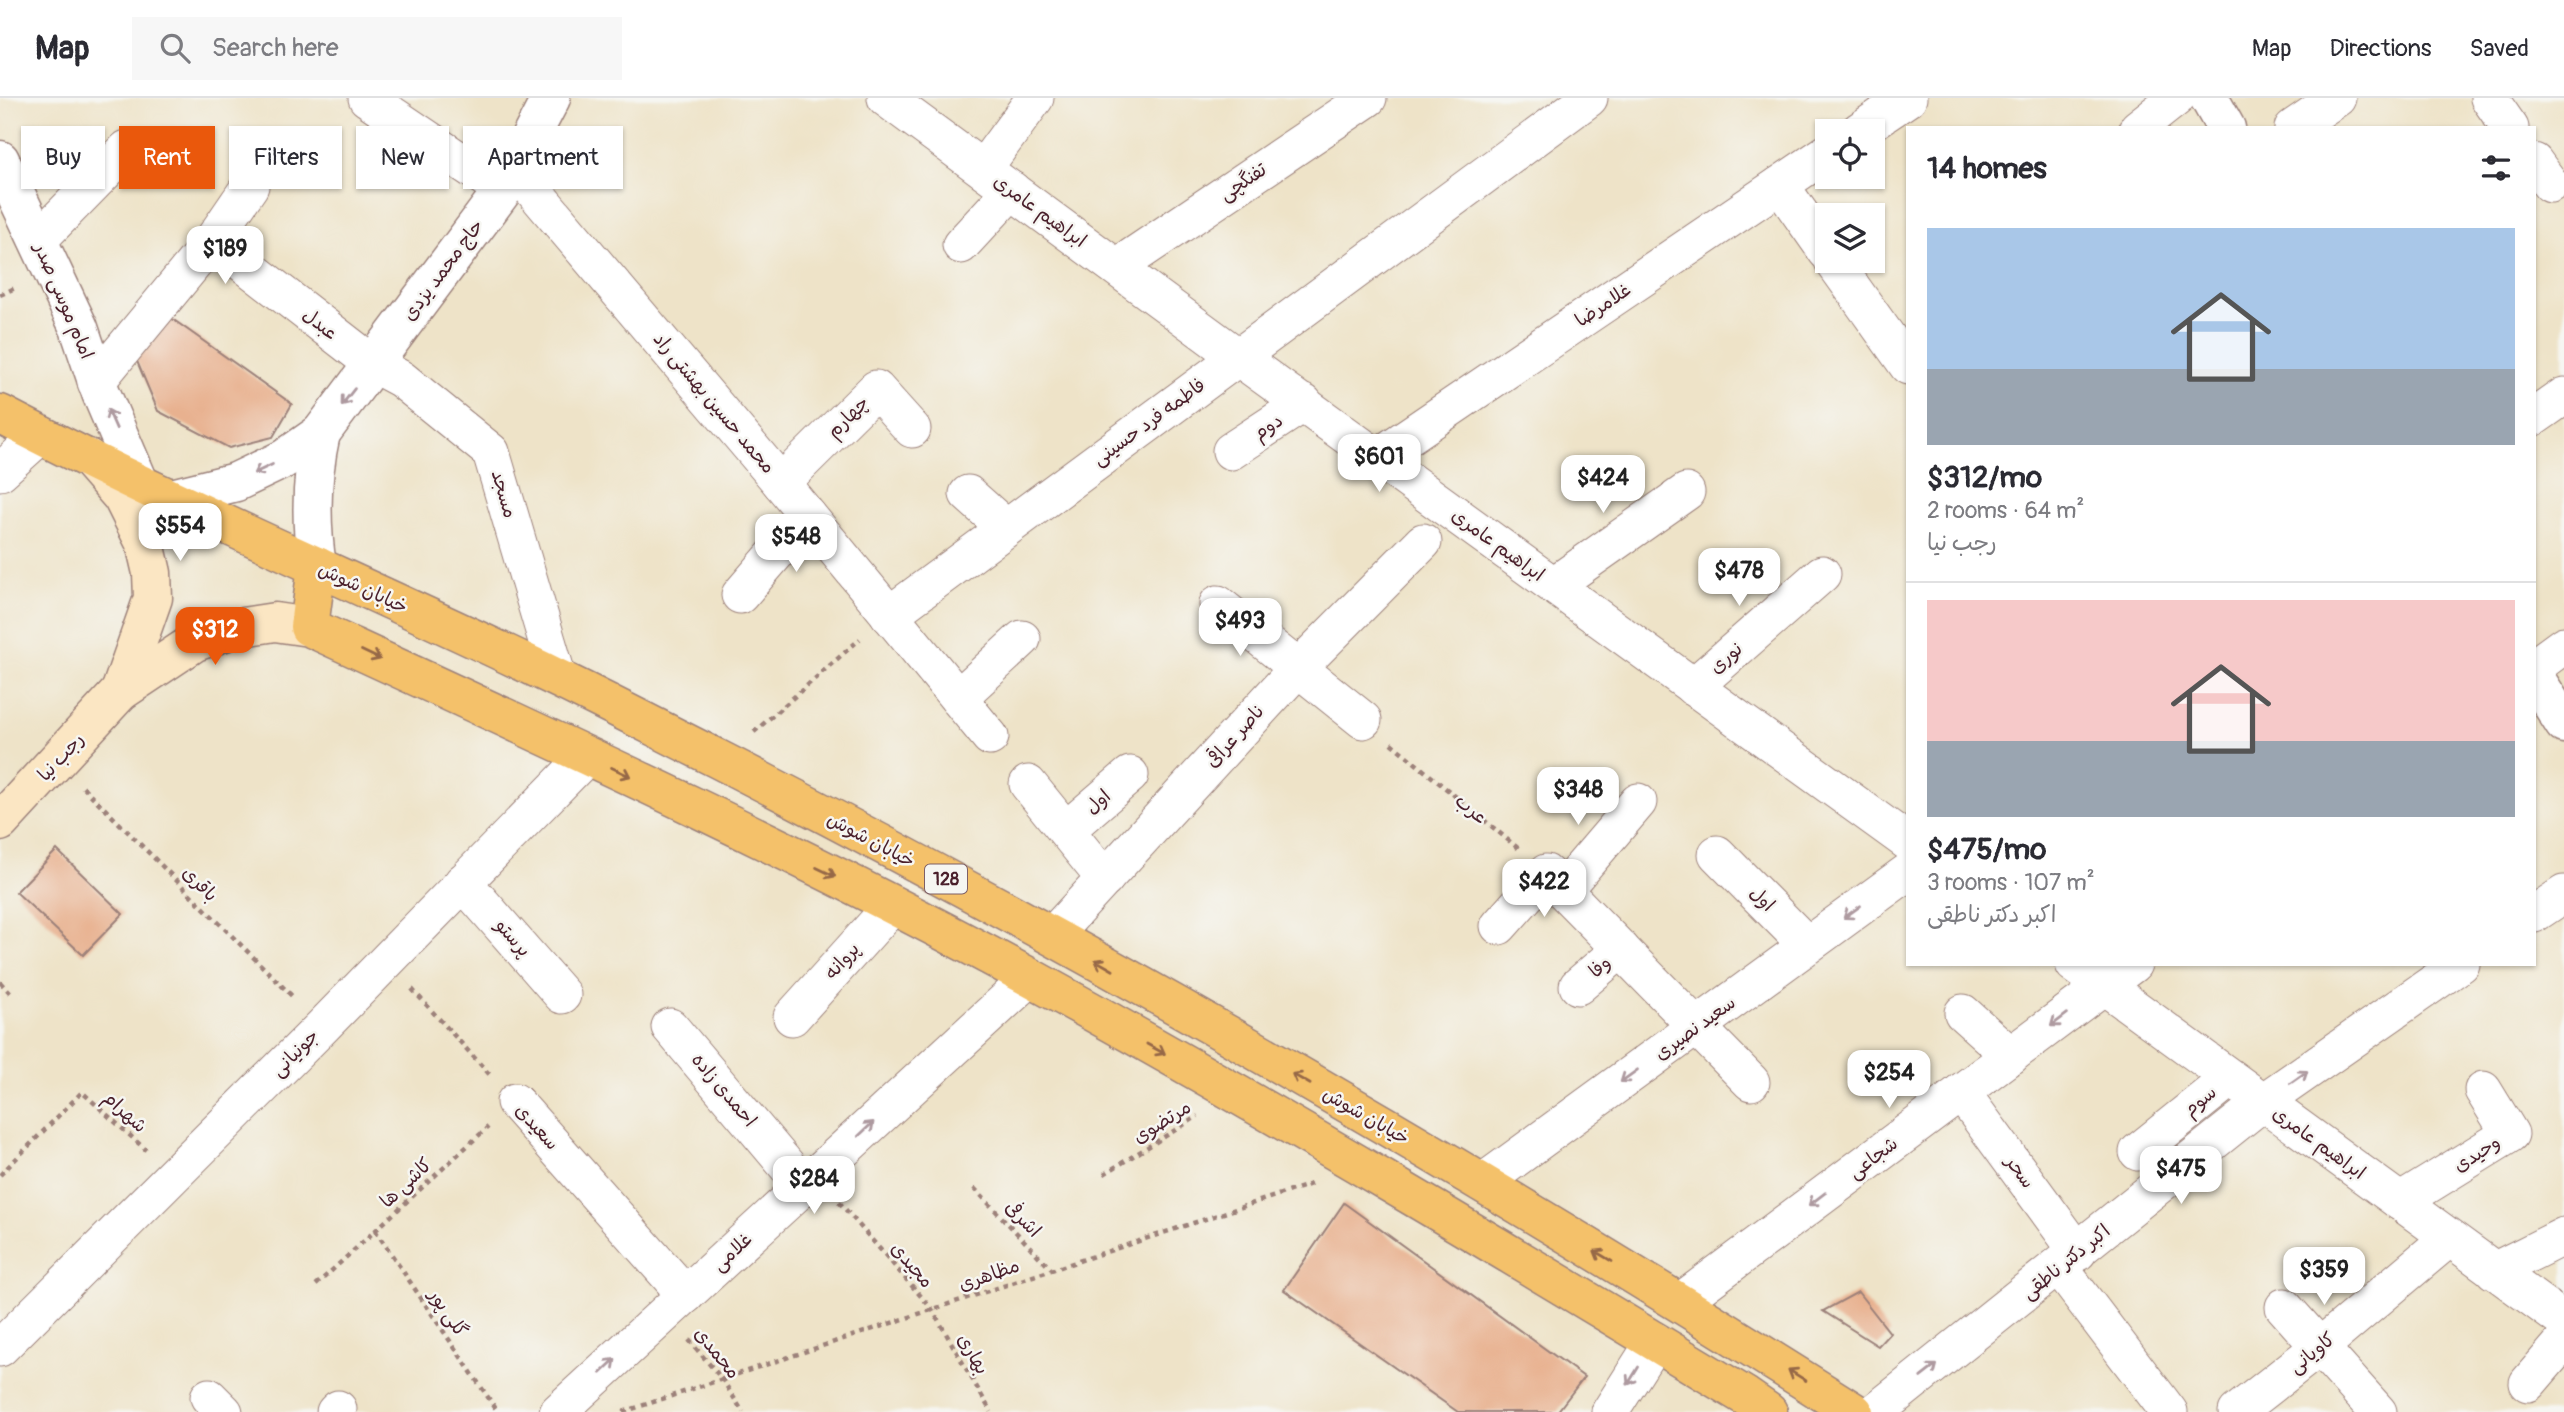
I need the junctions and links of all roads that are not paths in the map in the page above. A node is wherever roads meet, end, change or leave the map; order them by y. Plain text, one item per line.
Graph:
1 (367, 98) edge
2 (551, 98) edge
3 (886, 98) edge
4 (1035, 98) edge
5 (1368, 98) edge
6 (1589, 98) edge
7 (1908, 98) edge
8 (2176, 98) edge
9 (2209, 98) edge
10 (2337, 98) edge
11 (2489, 98) edge
12 (1877, 119) edge
13 (537, 126) edge
14 (2141, 126) edge
15 (2224, 126) edge
16 (2296, 126) edge
17 (2509, 126) edge
18 (463, 153) edge
19 (119, 157) edge
20 (0, 160) edge
21 (1815, 161) edge
22 (983, 169) junction
23 (1780, 185) junction
24 (248, 189) edge
25 (502, 189) edge
26 (517, 189) edge
27 (1012, 190) junction
28 (1815, 235) edge
29 (38, 240) junction
30 (213, 240) junction
31 (961, 245) dead end
32 (1117, 267) junction
33 (1842, 273) edge
34 (1238, 357) junction
35 (1906, 363) edge
36 (373, 364) junction
37 (96, 382) junction
38 (2564, 396) edge
39 (1304, 403) junction
40 (0, 414) edge
41 (2536, 416) edge
42 (912, 429) dead end
43 (321, 433) junction
44 (41, 435) junction
45 (1231, 451) dead end
46 (1378, 457) junction
47 (88, 458) junction
48 (0, 472) edge
49 (781, 483) junction
50 (156, 490) junction
51 (1686, 492) dead end
52 (968, 494) dead end
53 (808, 516) junction
54 (1006, 528) junction
55 (1423, 542) dead end
56 (317, 566) junction
57 (1822, 574) dead end
58 (1554, 585) junction
59 (740, 595) dead end
60 (1218, 604) dead end
61 (889, 615) junction
62 (309, 627) junction
63 (1022, 639) dead end
64 (2564, 645) edge
65 (2536, 666) edge
66 (1298, 668) junction
67 (558, 678) junction
68 (2536, 679) edge
69 (1693, 687) junction
70 (120, 692) junction
71 (958, 698) junction
72 (1363, 720) road end
73 (2564, 724) edge
74 (990, 737) dead end
75 (587, 756) junction
76 (1130, 775) dead end
77 (1028, 784) dead end
78 (1638, 802) dead end
79 (0, 822) edge
80 (1066, 830) junction
81 (1906, 841) edge
82 (1717, 854) dead end
83 (1906, 873) edge
84 (1105, 879) junction
85 (1555, 881) junction
86 (463, 882) junction
87 (2564, 894) edge
88 (893, 905) junction
89 (2536, 913) edge
90 (1499, 926) dead end
91 (1053, 935) junction
92 (1808, 945) junction
93 (1621, 949) junction
94 (2077, 966) edge
95 (2130, 966) edge
96 (2458, 966) edge
97 (1030, 978) junction
98 (1578, 986) dead end
99 (2103, 986) junction
100 (562, 995) dead end
101 (1963, 1013) dead end
102 (792, 1017) dead end
103 (1698, 1026) junction
104 (670, 1027) dead end
105 (2011, 1056) junction
106 (2230, 1078) junction
107 (1751, 1082) dead end
108 (2483, 1090) dead end
109 (1961, 1092) junction
110 (515, 1102) road end
111 (2263, 1102) junction
112 (2138, 1152) dead end
113 (810, 1181) junction
114 (1482, 1183) junction
115 (2400, 1202) junction
116 (2564, 1236) edge
117 (2449, 1238) junction
118 (2069, 1259) junction
119 (2494, 1271) junction
120 (1680, 1302) junction
121 (676, 1304) junction
122 (2284, 1307) dead end
123 (2564, 1321) edge
124 (1655, 1341) junction
125 (2564, 1341) edge
126 (2321, 1346) junction
127 (0, 1348) edge
128 (2528, 1383) dead end
129 (558, 1412) edge
130 (1610, 1412) edge
131 (1768, 1412) edge
132 (1854, 1412) edge
133 (1875, 1412) edge
134 (2169, 1412) edge
135 (2236, 1412) edge
136 (2378, 1412) edge

1 - 18 street, محمد حسین بهشتی راد
2 - 13 street, حاج محمد یزدی
3 - 22 street, ابراهیم عامری
4 - 22 street
5 - 32 street, تفنگچی
6 - 34 street, فاطمه فرد حسینی
7 - 12 street
8 - 14 street
9 - 15 street
10 - 16 street
11 - 17 street
19 - 29 street
20 - 29 street, امام موسی صدر
21 - 23 street, غلامرضا
22 - 27 street, ابراهیم عامری
23 - 28 street
23 - 46 street, غلامرضا
24 - 30 street
25 - 36 street, حاج محمد یزدی
26 - 49 street, محمد حسین بهشتی راد
27 - 31 street
27 - 32 street, ابراهیم عامری
29 - 37 street, امام موسی صدر
30 - 36 street, عبدل
30 - 37 street
32 - 34 street, ابراهیم عامری
33 - 35 street
34 - 39 street, ابراهیم عامری
34 - 54 street, فاطمه فرد حسینی
36 -> 43 street, حاج محمد یزدی
36 - 67 street, مسجد
50 -> 37 street, امام موسی صدر
38 - 41 street
39 - 45 street, دوم
39 - 46 street, ابراهیم عامری
40 - 44 main road, خیابان شوش / 128
42 - 49 street, چهارم
43 -> 50 street, حاج محمد یزدی
43 - 56 street, حاج محمد یزدی
44 - 47 main road, خیابان شوش / 128
44 - 48 street
46 - 58 street, ابراهیم عامری
47 - 50 main road, خیابان شوش / 128
47 - 70 main road, رجب نیا
49 - 53 street, محمد حسین بهشتی راد
50 - 56 main road, خیابان شوش / 128
51 - 58 street
52 - 54 street
53 - 59 street
53 - 61 street, محمد حسین بهشتی راد
54 - 61 street, فاطمه فرد حسینی
55 - 66 street, ناصر عراقی
56 - 62 main road
56 - 67 main road, خیابان شوش / 128
57 - 69 street, نوری
58 - 69 street, ابراهیم عامری
60 - 66 street
61 - 71 street, محمد حسین بهشتی راد
62 - 70 main road, رجب نیا
62 -> 75 main road, 128
63 - 71 street
64 - 65 street
66 - 72 street
66 - 84 street, ناصر عراقی
67 - 91 main road, خیابان شوش / 128
68 - 73 street
69 - 81 street, ابراهیم عامری
70 - 79 main road, رجب نیا
71 - 74 street, محمد حسین بهشتی راد
75 - 86 street, جونیانی
75 -> 88 main road, 128
76 - 80 street, اول
77 - 80 street
78 - 85 street
80 - 84 street
82 - 92 street, اول
83 -> 92 street, سعید نصیری
84 - 91 street, ناصر عراقی
85 - 90 street
85 - 93 street
86 - 100 street, پرستو
86 - 127 street, جونیانی
87 - 89 street
88 - 97 main road, 128
88 - 102 street, پروانه
114 -> 91 main road, خیابان شوش / 128
92 - 103 street, سعید نصیری
93 - 98 street, وفا
93 - 103 street
94 - 99 street, ابراهیم عامری
95 - 99 street, شجاعی
111 -> 96 street, اکبر دکتر ناطقی
113 -> 97 street, غلامی
97 -> 124 main road, 128
99 -> 105 street, شجاعی
99 - 106 street, ابراهیم عامری
101 - 105 street
103 - 107 street
103 -> 114 street, سعید نصیری
104 - 113 street, احمدی زاده
105 - 109 street, شجاعی
106 - 111 street, ابراهیم عامری
106 - 112 street, سوم
108 - 115 street, وحیدی
109 - 118 street, سحر
109 -> 120 street, شجاعی
110 - 121 street, سعیدی
111 - 115 street, ابراهیم عامری
111 - 118 street, اکبر دکتر ناطقی
113 - 121 street, غلامی
120 -> 114 main road, خیابان شوش / 128
115 - 117 street, ابراهیم عامری
116 - 119 street
117 - 119 street, ابراهیم عامری
117 - 126 street, کاویانی
133 -> 118 street, اکبر دکتر ناطقی
118 - 134 street
119 - 123 street, ابراهیم عامری
120 - 124 street
132 -> 120 main road, خیابان شوش / 128
129 -> 121 street, غلامی
122 - 126 street
124 -> 130 street
124 - 131 main road, 128
125 - 128 street
126 - 135 street, کاویانی
126 - 136 street

